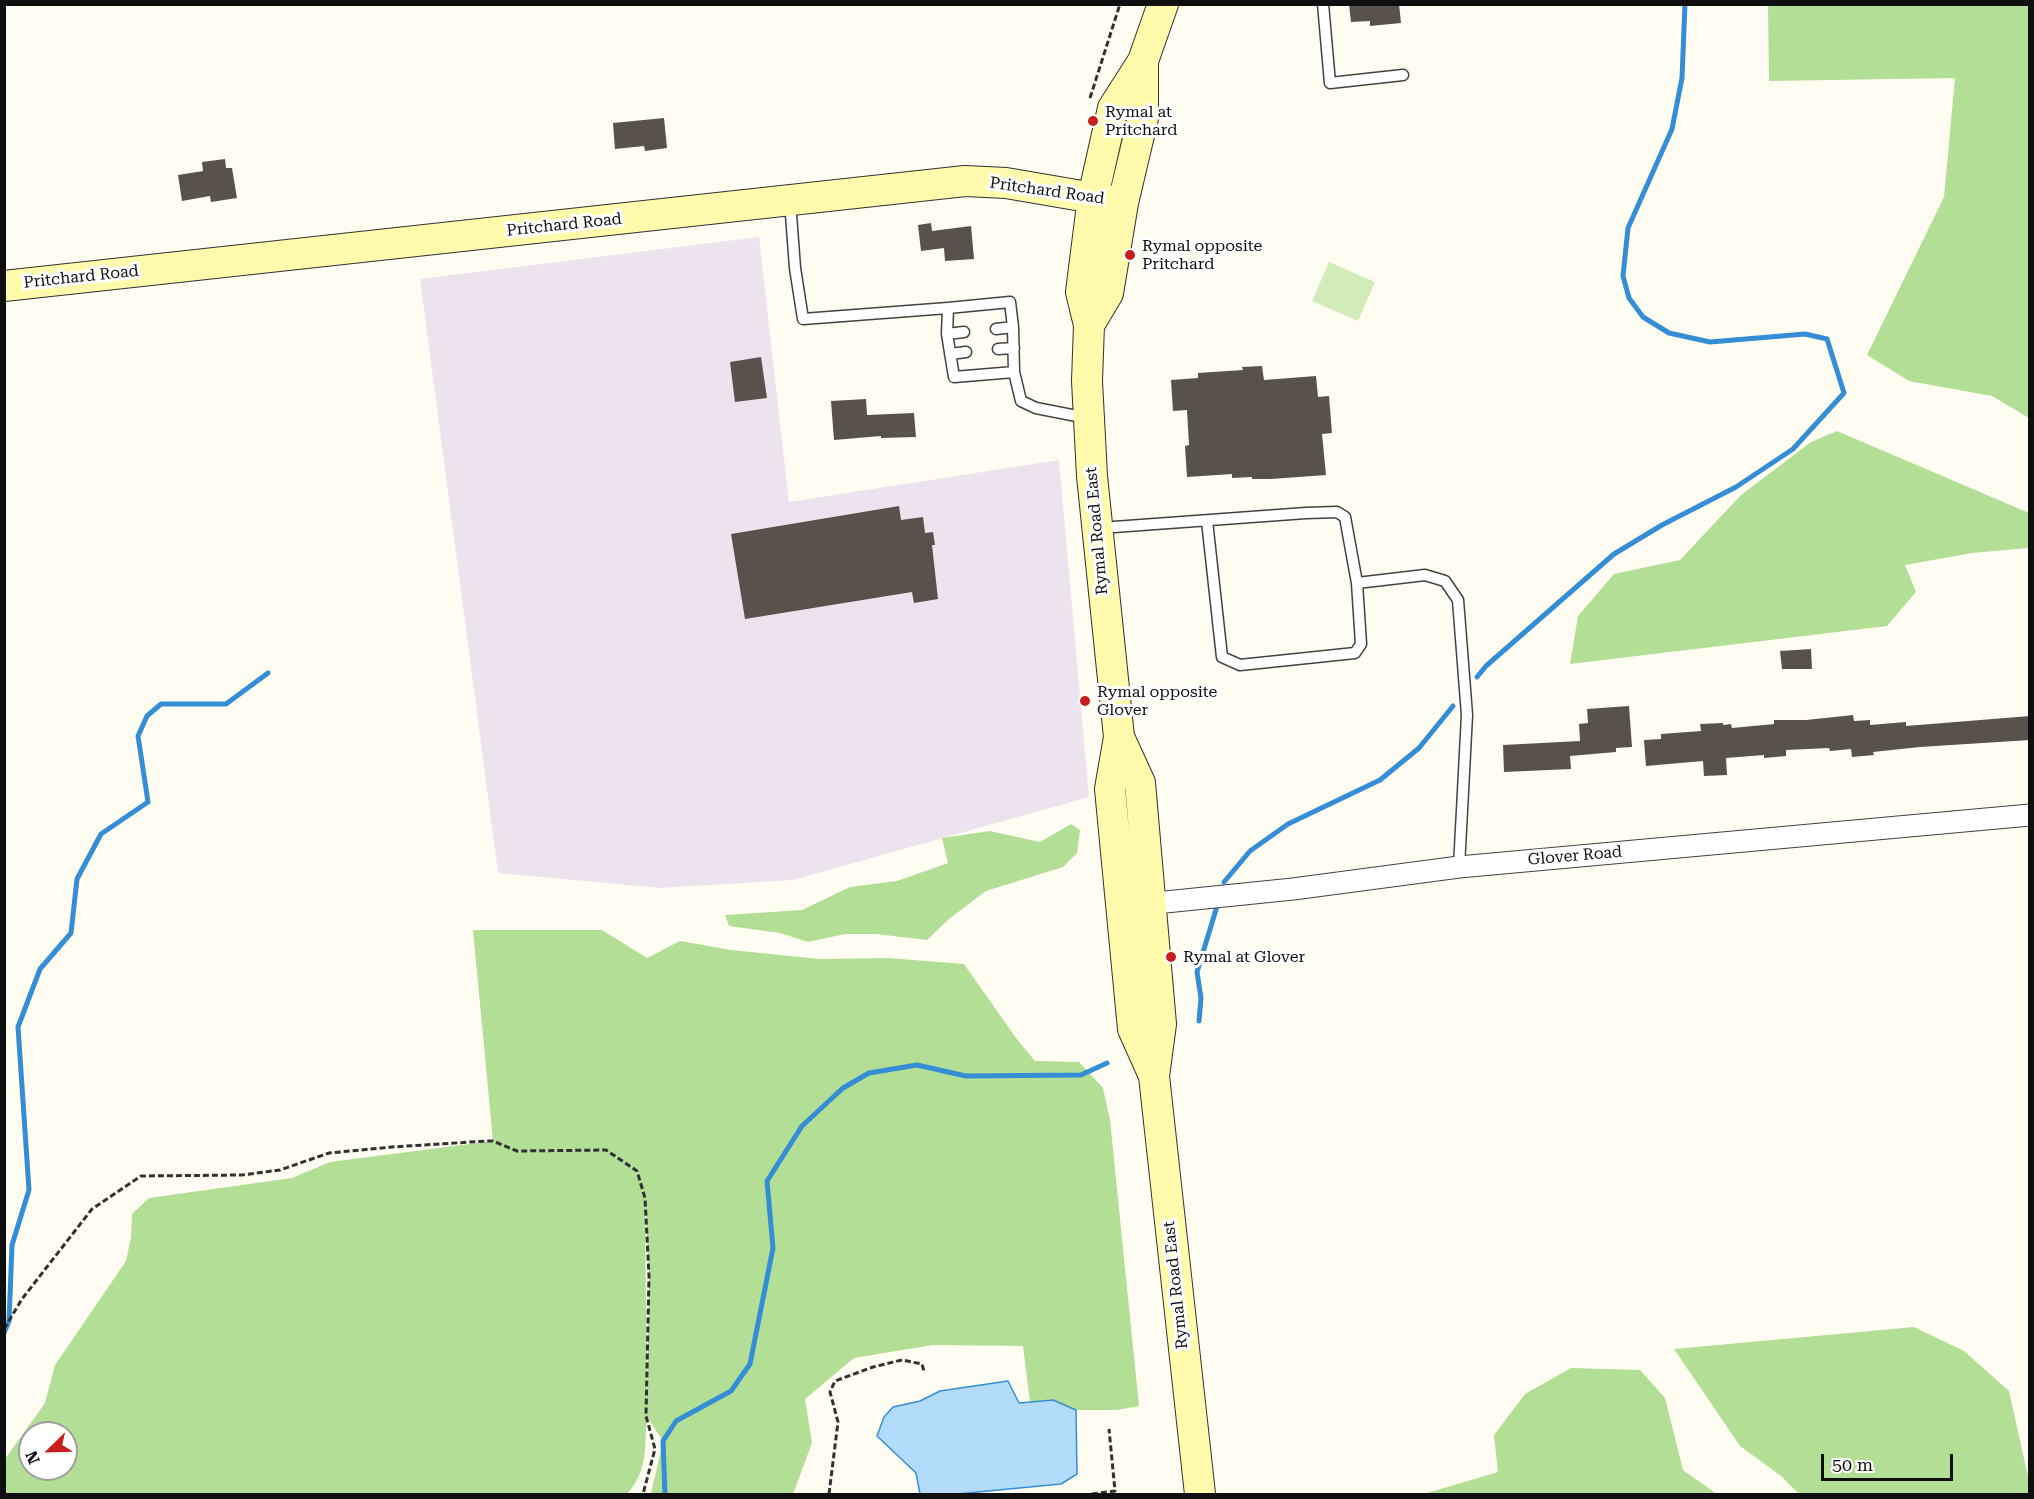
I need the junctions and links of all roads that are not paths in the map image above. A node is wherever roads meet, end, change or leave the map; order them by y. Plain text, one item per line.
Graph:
1 (1163, 4) edge
2 (1323, 4) edge
3 (1143, 61) junction
4 (1403, 75) dead end
5 (1093, 197) junction
6 (790, 200) junction
7 (1123, 203) junction
8 (4, 286) edge
9 (948, 308) junction
10 (1089, 325) junction
11 (1013, 327) junction
12 (996, 329) dead end
13 (964, 332) dead end
14 (947, 334) junction
15 (1014, 348) junction
16 (998, 349) dead end
17 (966, 352) dead end
18 (950, 354) junction
19 (1014, 372) junction
20 (1088, 418) junction
21 (1207, 520) junction
22 (1096, 529) junction
23 (1357, 583) junction
24 (1119, 737) junction
25 (2030, 814) edge
26 (1459, 867) junction
27 (1150, 903) junction
28 (1121, 906) junction
29 (1154, 1076) junction
30 (1200, 1494) edge

1 - 3 main road, Rymal Road East
2 - 4 lane
3 - 5 main road, Rymal Road East
3 - 7 main road, Rymal Road East
5 - 6 main road, Pritchard Road
5 - 7 main road, Pritchard Road
5 - 10 main road, Rymal Road East
6 - 8 main road, Pritchard Road
6 - 9 lane
7 - 10 main road, Rymal Road East
9 - 11 lane
9 - 14 lane
10 - 20 main road, Rymal Road East
11 - 12 lane
11 - 15 lane
13 - 14 lane
14 - 18 lane
15 - 16 lane
15 - 19 lane
17 - 18 lane
18 - 19 lane
19 - 20 lane
20 - 22 main road, Rymal Road East
21 - 22 lane
21 - 23 lane
21 - 23 lane
22 - 24 main road, Rymal Road East
23 - 26 lane
24 - 27 main road, Rymal Road East
24 - 28 main road, Rymal Road East
25 - 26 street, Glover Road
26 - 27 street, Glover Road
27 - 28 street, Glover Road
27 - 29 main road, Rymal Road East
28 - 29 main road, Rymal Road East
29 - 30 main road, Rymal Road East

